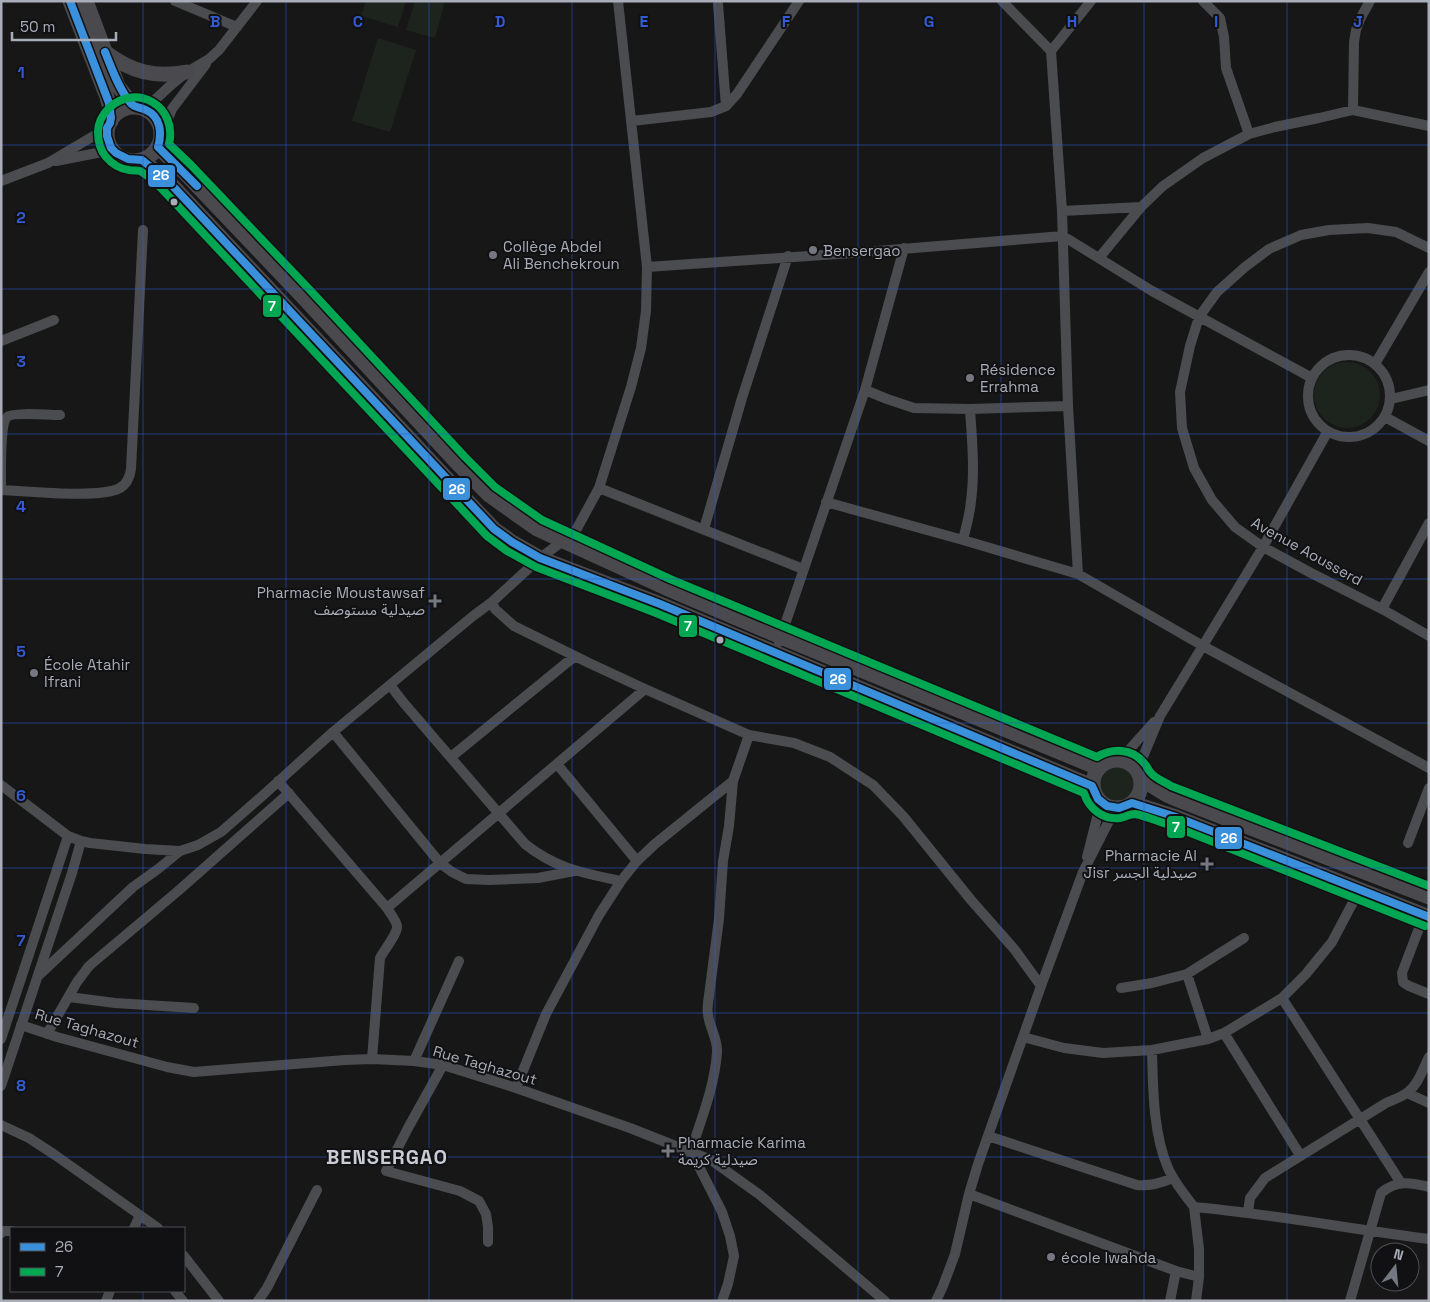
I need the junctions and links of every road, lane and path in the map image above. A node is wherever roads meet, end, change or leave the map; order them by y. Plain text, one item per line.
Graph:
1 (70, 1) edge
2 (86, 1) edge
3 (175, 1) edge
4 (257, 1) edge
5 (618, 1) edge
6 (799, 1) edge
7 (1002, 1) edge
8 (1092, 1) edge
9 (1203, 1) edge
10 (1370, 1) edge
11 (719, 2) edge
12 (237, 27) junction
13 (1051, 51) junction
14 (105, 52) junction
15 (209, 59) junction
16 (187, 72) junction
17 (726, 106) junction
18 (139, 108) junction
19 (1353, 110) junction
20 (632, 121) junction
21 (109, 125) junction
22 (1429, 126) edge
23 (1249, 134) junction
24 (160, 140) junction
25 (112, 150) junction
26 (142, 160) junction
27 (48, 163) junction
28 (1, 181) edge
29 (1141, 207) junction
30 (1062, 211) junction
31 (143, 230) dead end
32 (1063, 236) junction
33 (904, 248) junction
34 (1429, 248) edge
35 (788, 256) junction
36 (1099, 258) junction
37 (647, 267) junction
38 (1429, 272) edge
39 (1199, 317) junction
40 (54, 320) dead end
41 (1, 341) edge
42 (1376, 364) junction
43 (1312, 378) junction
44 (865, 390) junction
45 (1429, 390) edge
46 (1391, 399) junction
47 (1068, 406) junction
48 (970, 410) junction
49 (60, 415) dead end
50 (1385, 417) junction
51 (1328, 431) junction
52 (1429, 442) edge
53 (1, 486) edge
54 (599, 488) junction
55 (1, 490) edge
56 (826, 502) junction
57 (1429, 523) edge
58 (704, 530) junction
59 (963, 540) junction
60 (563, 541) junction
61 (1263, 546) junction
62 (540, 558) junction
63 (803, 569) junction
64 (1078, 574) junction
65 (492, 602) junction
66 (1382, 609) junction
67 (1429, 636) edge
68 (780, 637) junction
69 (1203, 646) junction
70 (775, 654) junction
71 (575, 656) junction
72 (390, 685) junction
73 (645, 689) junction
74 (1160, 716) junction
75 (333, 732) junction
76 (749, 735) junction
77 (451, 757) junction
78 (1120, 760) junction
79 (557, 764) junction
80 (1098, 768) junction
81 (1429, 768) edge
82 (1139, 775) junction
83 (278, 781) junction
84 (733, 781) junction
85 (1, 785) edge
86 (1092, 786) junction
87 (1429, 788) edge
88 (288, 793) junction
89 (1100, 802) junction
90 (1132, 803) junction
91 (1115, 809) junction
92 (498, 814) junction
93 (68, 836) junction
94 (81, 841) junction
95 (1408, 843) dead end
96 (180, 851) junction
97 (637, 861) junction
98 (440, 863) junction
99 (575, 871) junction
100 (1083, 872) junction
101 (621, 881) junction
102 (1360, 889) junction
103 (1429, 897) edge
104 (387, 908) junction
105 (1427, 916) edge
106 (1244, 938) dead end
107 (459, 961) dead end
108 (1187, 974) junction
109 (36, 978) junction
110 (1041, 986) junction
111 (1122, 988) dead end
112 (1429, 994) edge
113 (69, 997) junction
114 (1282, 998) junction
115 (194, 1008) dead end
116 (21, 1025) junction
117 (1224, 1032) junction
118 (47, 1034) junction
119 (1023, 1037) junction
120 (1, 1039) edge
121 (1208, 1039) junction
122 (1152, 1050) junction
123 (1429, 1057) edge
124 (372, 1059) junction
125 (414, 1061) junction
126 (443, 1065) junction
127 (1, 1086) edge
128 (516, 1088) junction
129 (1407, 1093) junction
130 (1429, 1103) edge
131 (1360, 1120) junction
132 (1, 1124) edge
133 (988, 1136) junction
134 (691, 1151) junction
135 (1300, 1155) junction
136 (1174, 1178) junction
137 (1401, 1183) junction
138 (1429, 1188) edge
139 (317, 1190) dead end
140 (969, 1194) junction
141 (1194, 1207) junction
142 (1248, 1212) junction
143 (140, 1215) junction
144 (134, 1227) edge
145 (157, 1227) edge
146 (1370, 1231) junction
147 (1429, 1238) edge
148 (488, 1242) dead end
149 (187, 1268) edge
150 (1176, 1271) junction
151 (1199, 1277) junction
152 (219, 1301) edge
153 (258, 1301) edge
154 (722, 1301) edge
155 (886, 1301) edge
156 (936, 1301) edge
157 (1170, 1301) edge
158 (1196, 1301) edge
159 (1350, 1301) edge

1 - 21 street
2 - 14 street
3 - 12 street
4 - 12 street
5 - 20 street
6 - 17 street
7 - 13 street
8 - 13 street
9 - 23 street
10 - 19 street
11 - 17 street
12 - 15 street
13 - 30 street
14 - 16 street
14 - 18 street
15 - 16 street
15 - 24 street
16 - 18 street
17 - 20 street
18 - 21 street
18 - 24 street
19 - 22 street
19 - 23 street
20 - 37 street
21 - 25 street
21 - 27 street
23 - 29 street
24 - 26 street
24 - 60 street
25 - 26 street
25 - 27 street
26 - 62 street
27 - 28 street
29 - 30 street
29 - 36 street
30 - 32 street
31 - 55 street
32 - 33 street
32 - 36 street
32 - 47 street
33 - 35 street
33 - 44 street
34 - 39 street, Avenue Aousserd
35 - 37 street
35 - 58 street
36 - 39 street
37 - 54 street
38 - 42 street
39 - 43 street
39 - 61 street, Avenue Aousserd
40 - 41 street
42 - 43 street
42 - 46 street
43 - 51 street
44 - 48 street
44 - 56 street
45 - 46 street
46 - 50 street
47 - 48 street
47 - 64 street
48 - 59 street
49 - 53 street
50 - 51 street
50 - 52 street
51 - 61 street
54 - 58 street
54 - 60 street
56 - 59 street
56 - 63 street
57 - 66 street
58 - 63 street
59 - 64 street
60 - 62 street
60 - 68 street
61 - 66 street, Avenue Aousserd
61 - 69 street
62 - 65 street
62 - 70 street
63 - 68 street
64 - 69 street
65 - 71 street
65 - 72 street
66 - 67 street, Avenue Aousserd
68 - 70 street
68 - 80 street
69 - 74 street
69 - 81 street
70 - 86 street
71 - 73 street
71 - 77 street
72 - 75 street
72 - 77 street
73 - 76 street
73 - 79 street
74 - 78 street
74 - 82 street
75 - 83 street
75 - 98 street
76 - 84 street
76 - 110 street
77 - 92 street
78 - 80 street
78 - 82 street
79 - 92 street
79 - 97 street
80 - 86 street
82 - 90 street
82 - 103 street
83 - 88 street
83 - 96 street
84 - 97 street
84 - 134 street
85 - 93 street
86 - 89 street
87 - 95 street
88 - 104 street
88 - 113 street
89 - 91 street
89 - 100 street
90 - 91 street
90 - 102 street
91 - 100 street
92 - 98 street
92 - 99 street
93 - 94 street
93 - 120 street
94 - 96 street
94 - 109 street
96 - 109 street
97 - 101 street
98 - 99 street
98 - 104 street
99 - 101 street
100 - 110 street
101 - 128 street
102 - 105 street
102 - 114 street
104 - 124 street
105 - 112 street
106 - 108 street
107 - 125 street
108 - 111 street
108 - 121 street
109 - 116 street
110 - 119 street
113 - 115 street
113 - 118 street
114 - 117 street
114 - 131 street
116 - 118 street, Rue Taghazout
116 - 127 street
117 - 121 street
117 - 135 street
118 - 124 street, Rue Taghazout
119 - 122 street
119 - 133 street
121 - 122 street
122 - 136 street
123 - 129 street
124 - 125 street, Rue Taghazout
125 - 126 street, Rue Taghazout
126 - 128 street, Rue Taghazout
126 - 148 street
128 - 134 street, Rue Taghazout
129 - 130 street
129 - 131 street
131 - 135 street
131 - 137 street
132 - 143 street
133 - 136 street
133 - 140 street
134 - 154 street
134 - 155 street, Rue Taghazout
135 - 142 street
136 - 141 street
137 - 138 street
137 - 146 street
139 - 153 street
140 - 150 street
140 - 156 street
141 - 142 street
141 - 151 street
142 - 146 street
143 - 144 street
143 - 145 street
146 - 147 street
146 - 159 street
149 - 152 street
150 - 151 street
150 - 157 street
151 - 158 street

